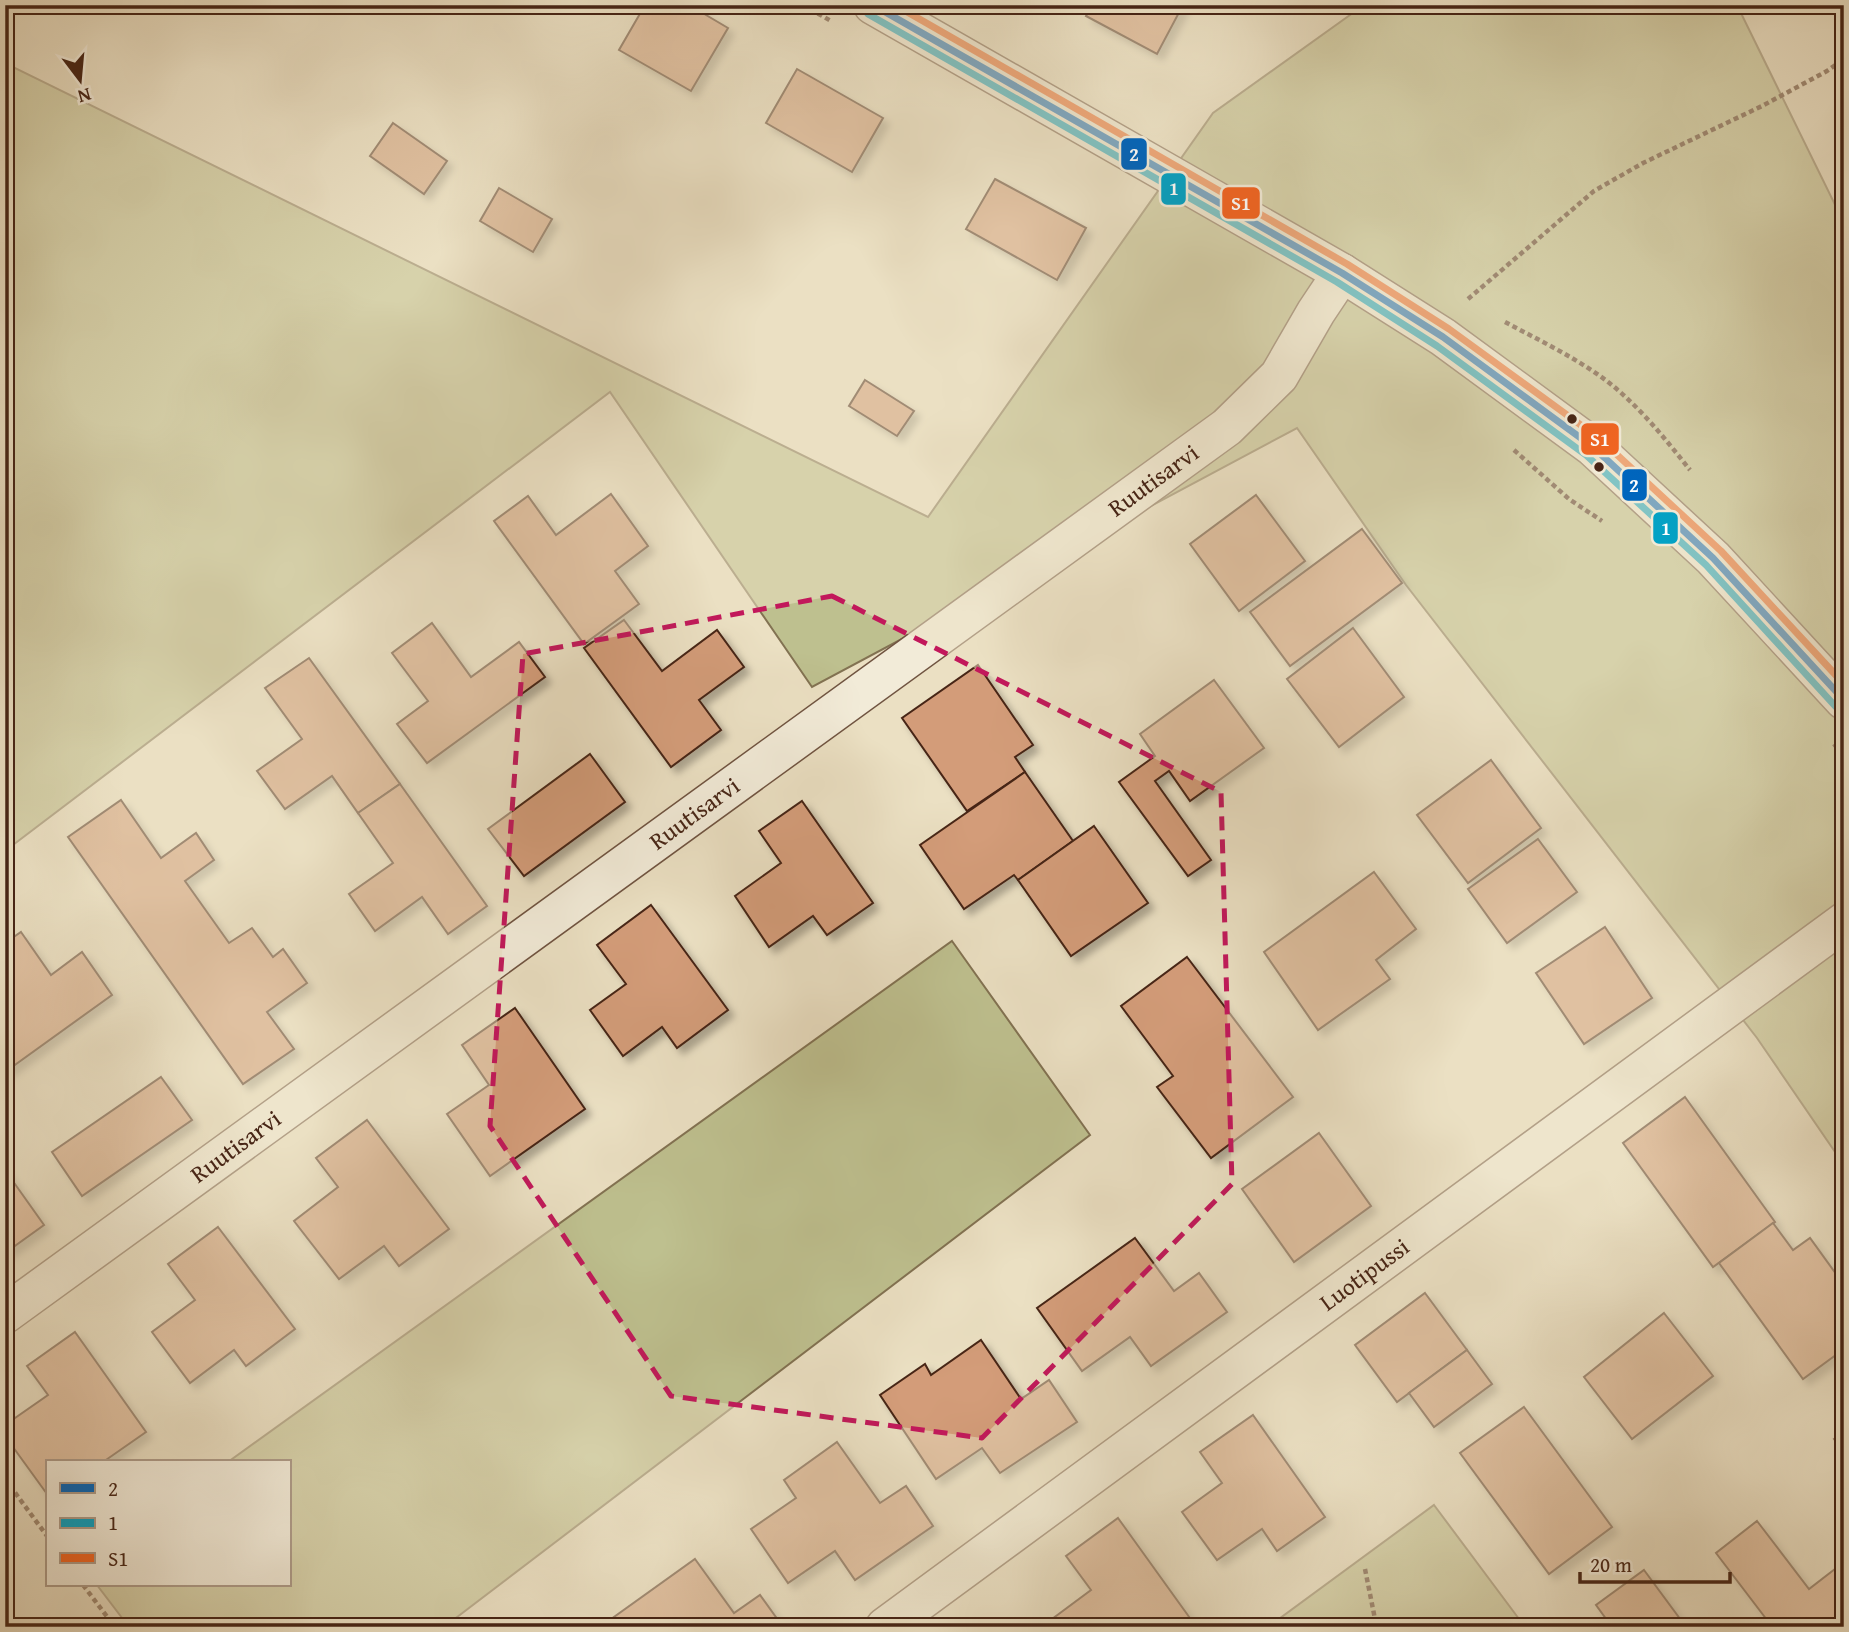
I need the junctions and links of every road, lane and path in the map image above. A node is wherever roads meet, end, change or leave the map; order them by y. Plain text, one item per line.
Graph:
1 (873, 5) edge
2 (1844, 59) edge
3 (1342, 273) junction
4 (1466, 302) dead end
5 (1844, 700) edge
6 (1844, 922) edge
7 (5, 1314) edge
8 (5, 1479) edge
9 (46, 1535) edge
10 (1364, 1569) dead end
11 (84, 1586) edge
12 (115, 1627) edge
13 (885, 1627) edge
14 (1373, 1627) edge

1 - 3 street
2 - 4 path
3 - 5 street
3 - 7 street, Ruutisarvi
6 - 13 street, Luotipussi
8 - 9 path
10 - 14 path
11 - 12 path

